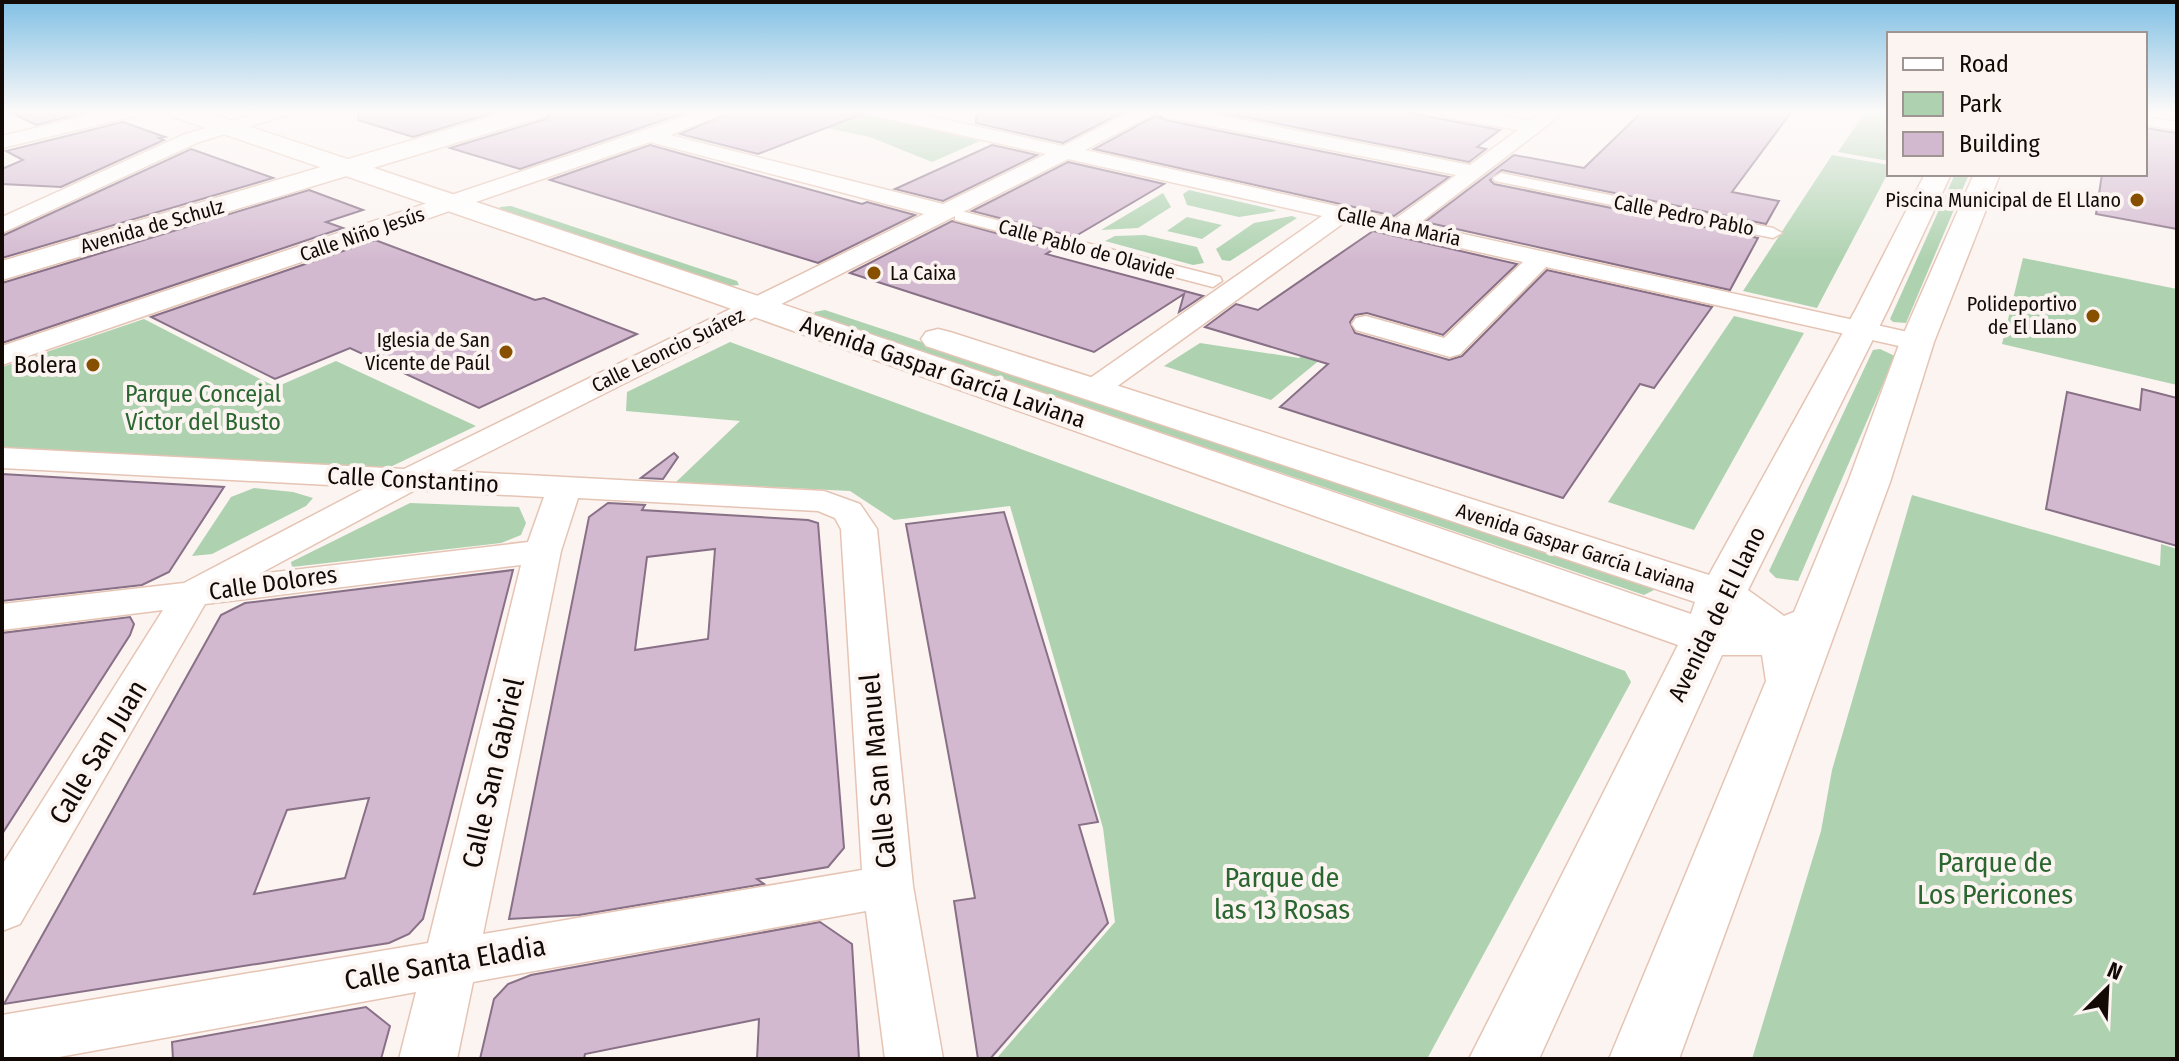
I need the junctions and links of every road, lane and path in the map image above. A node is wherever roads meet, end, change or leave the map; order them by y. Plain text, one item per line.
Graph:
1 (143, 161) edge
2 (332, 161) edge
3 (373, 161) edge
4 (392, 161) edge
5 (578, 161) edge
6 (745, 161) edge
7 (1050, 161) edge
8 (1104, 161) edge
9 (1416, 161) edge
10 (1490, 161) edge
11 (348, 168) junction
12 (1474, 172) junction
13 (1937, 176) edge
14 (1986, 176) edge
15 (1501, 178) dead end
16 (470, 197) junction
17 (1342, 213) junction
18 (953, 214) junction
19 (2, 226) edge
20 (1400, 226) junction
21 (1773, 233) dead end
22 (1542, 257) junction
23 (2, 271) edge
24 (1213, 281) dead end
25 (772, 298) junction
26 (1366, 324) dead end
27 (1862, 329) junction
28 (1917, 342) junction
29 (2, 356) edge
30 (1094, 389) junction
31 (2, 458) edge
32 (407, 480) junction
33 (564, 488) junction
34 (824, 501) joint
35 (543, 551) junction
36 (192, 594) junction
37 (1714, 616) junction
38 (2, 617) edge
39 (1794, 647) junction
40 (888, 886) junction
41 (2, 909) edge
42 (451, 962) junction
43 (2, 1041) edge
44 (428, 1059) edge
45 (914, 1059) edge
46 (1504, 1059) edge
47 (1644, 1059) edge

1 - 19 street
2 - 11 main road, Avenida Gaspar García Laviana
3 - 11 main road, Avenida de Schulz
4 - 16 main road, Avenida Gaspar García Laviana
5 - 16 street, Calle Niño Jesús
6 - 18 street, Calle Pablo de Olavide
7 - 18 street, Calle Leoncio Suárez
8 - 17 street, Calle Ana María
9 - 12 street
10 - 12 street
11 - 16 main road, Avenida Gaspar García Laviana
11 - 23 main road, Avenida de Schulz
12 - 20 street
13 - 27 main road, Avenida de El Llano
14 - 28 main road
15 - 21 street, Calle Pedro Pablo
16 - 25 main road, Avenida Gaspar García Laviana
16 - 29 street, Calle Niño Jesús
17 - 20 street, Calle Ana María
17 - 30 street
18 - 24 street, Calle Pablo de Olavide
18 - 25 street, Calle Leoncio Suárez
20 - 22 street, Calle Ana María
22 - 26 street
22 - 27 street, Calle Ana María
25 - 30 main road, Avenida Gaspar García Laviana
25 - 32 street, Calle Leoncio Suárez
25 - 37 main road, Avenida Gaspar García Laviana
27 - 28 street, Calle Ana María
27 - 37 main road, Avenida de El Llano
28 - 39 main road
30 - 37 main road, Avenida Gaspar García Laviana
31 - 32 street, Calle Constantino
32 - 33 street, Calle Constantino
32 - 36 street, Calle Leoncio Suárez
33 - 34 street, Calle Constantino
33 - 35 street, Calle San Gabriel
34 - 40 street, Calle San Manuel
35 - 36 street, Calle Dolores
35 - 42 street, Calle San Gabriel
36 - 38 street, Calle Dolores
36 - 41 street, Calle San Juan
37 - 39 main road
37 - 46 main road, Avenida de El Llano
39 - 47 main road
40 - 42 street, Calle Santa Eladia
40 - 45 street, Calle San Manuel
42 - 43 street, Calle Santa Eladia
42 - 44 street, Calle San Gabriel

